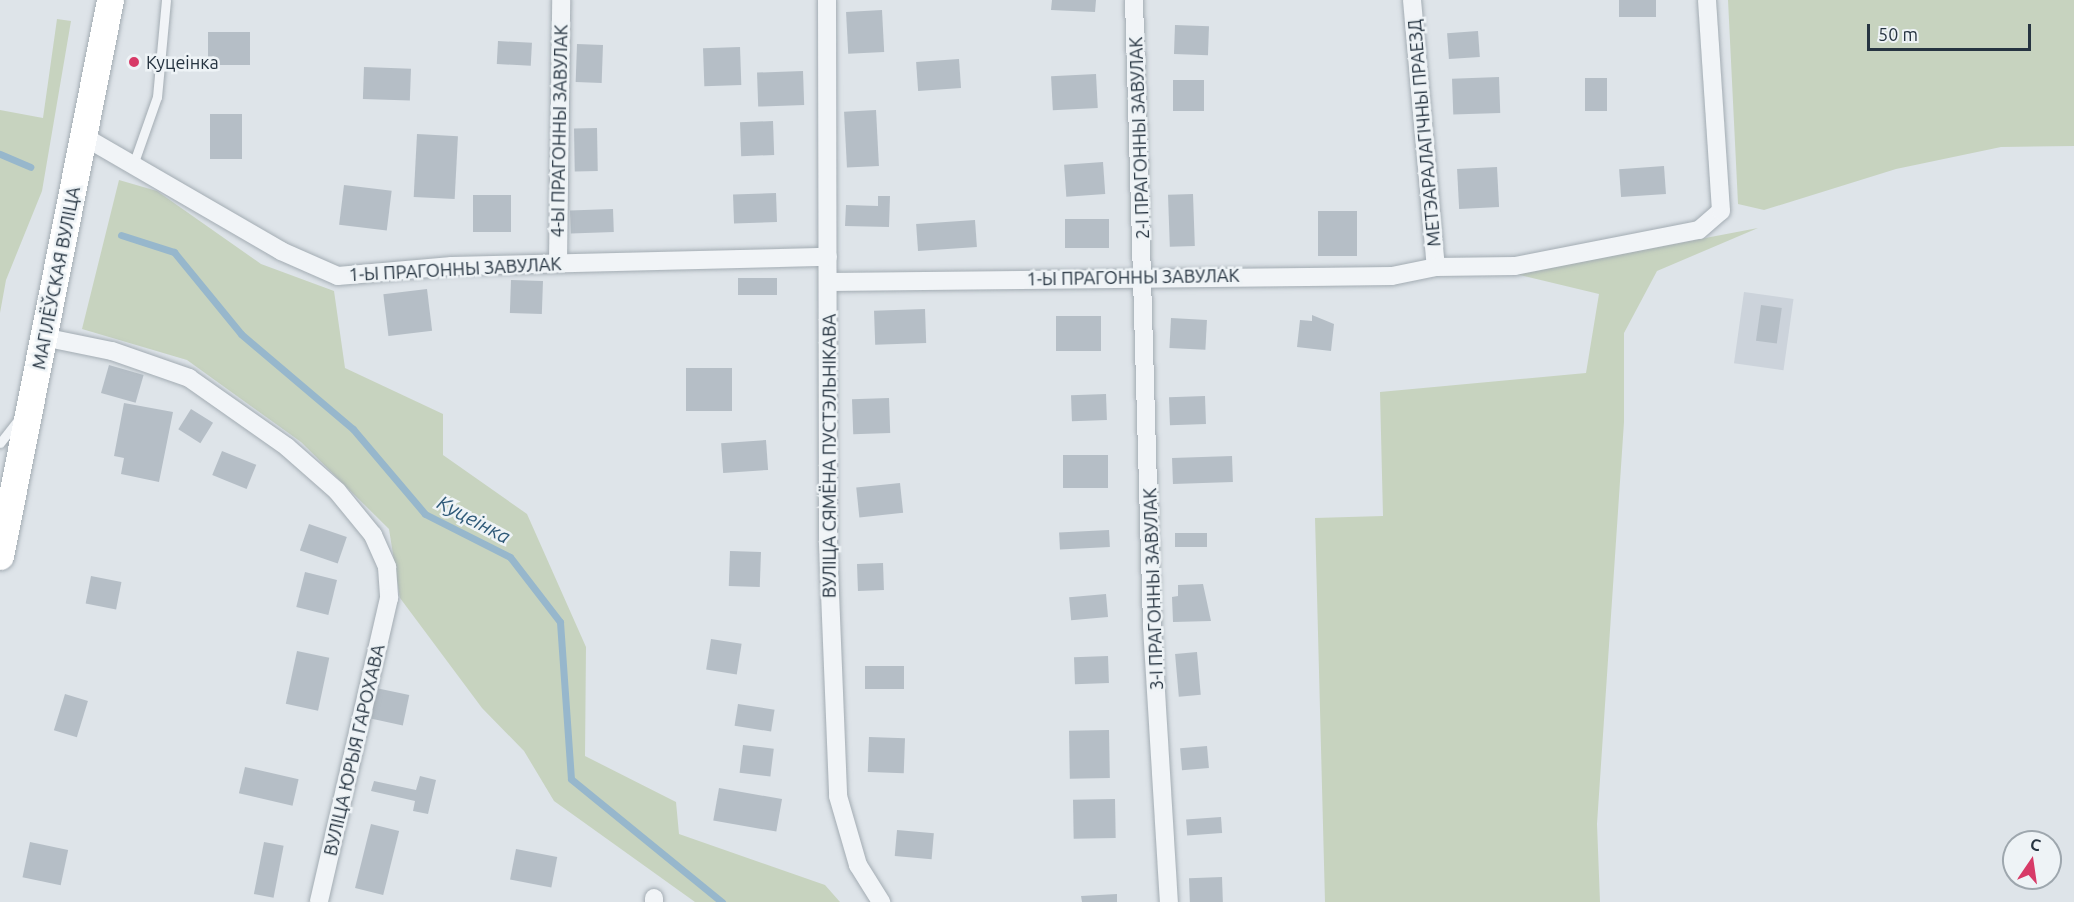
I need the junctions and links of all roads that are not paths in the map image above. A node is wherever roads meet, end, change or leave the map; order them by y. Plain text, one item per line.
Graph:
1 (110, 0) edge
2 (166, 0) edge
3 (561, 0) edge
4 (827, 0) edge
5 (1134, 0) edge
6 (1412, 0) edge
7 (1707, 0) edge
8 (83, 136) junction
9 (133, 165) junction
10 (828, 256) junction
11 (558, 263) junction
12 (1436, 267) junction
13 (1144, 276) junction
14 (829, 282) junction
15 (43, 337) junction
16 (31, 404) junction
17 (0, 442) edge
18 (0, 556) edge
19 (319, 902) edge
20 (881, 902) edge
21 (1168, 902) edge

1 - 8 main road, МАГІЛЁЎСКАЯ ВУЛІЦА
2 - 9 lane
3 - 11 street, 4-Ы ПРАГОННЫ ЗАВУЛАК
4 - 10 street, ВУЛІЦА СЯМЁНА ПУСТЭЛЬНІКАВА
5 - 13 street, 2-І ПРАГОННЫ ЗАВУЛАК
6 - 12 street, МЕТЭАРАЛАГІЧНЫ ПРАЕЗД
7 - 12 street, 1-Ы ПРАГОННЫ ЗАВУЛАК
8 - 9 street, 1-Ы ПРАГОННЫ ЗАВУЛАК
8 - 15 main road, МАГІЛЁЎСКАЯ ВУЛІЦА
9 - 11 street, 1-Ы ПРАГОННЫ ЗАВУЛАК
10 - 11 street, 1-Ы ПРАГОННЫ ЗАВУЛАК
10 - 14 street, ВУЛІЦА СЯМЁНА ПУСТЭЛЬНІКАВА
12 - 13 street, 1-Ы ПРАГОННЫ ЗАВУЛАК
13 - 14 street, 1-Ы ПРАГОННЫ ЗАВУЛАК
13 - 21 street, 3-І ПРАГОННЫ ЗАВУЛАК
14 - 20 street, ВУЛІЦА СЯМЁНА ПУСТЭЛЬНІКАВА
15 - 16 main road, МАГІЛЁЎСКАЯ ВУЛІЦА
15 - 19 street, ВУЛІЦА ЮРЫЯ ГАРОХАВА
16 - 17 lane
16 - 18 main road, МАГІЛЁЎСКАЯ ВУЛІЦА

